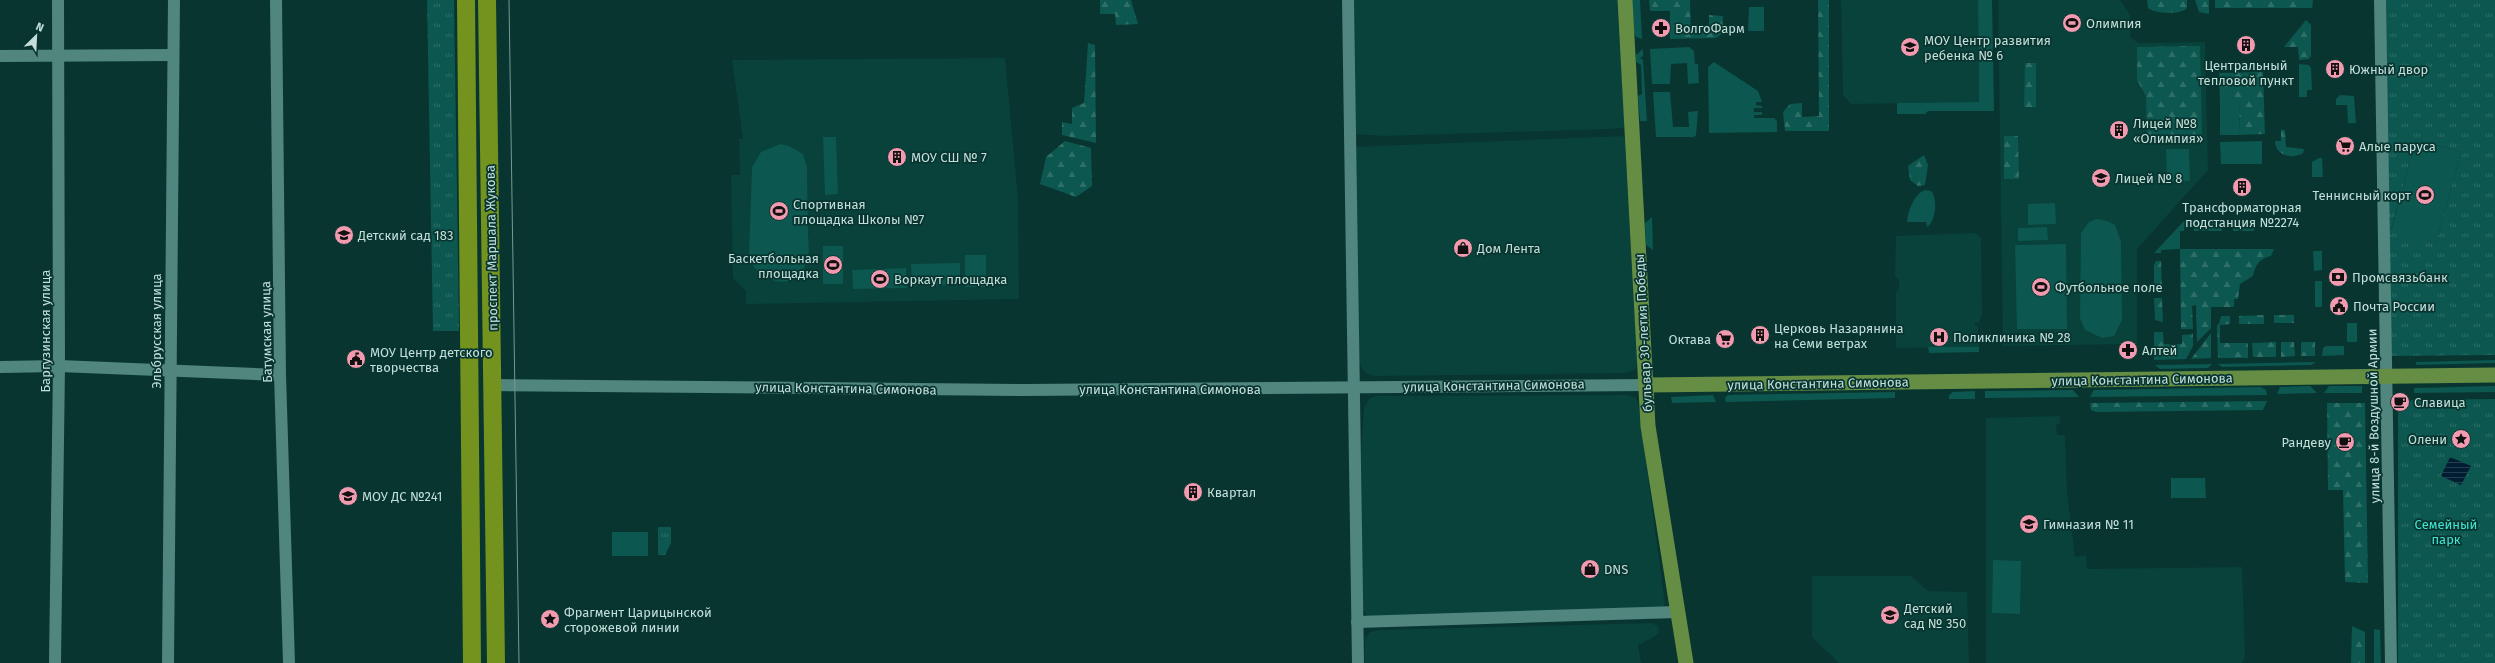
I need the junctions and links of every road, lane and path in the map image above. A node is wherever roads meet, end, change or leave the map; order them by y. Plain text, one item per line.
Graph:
1 (58, 0) edge
2 (174, 0) edge
3 (276, 0) edge
4 (466, 0) edge
5 (487, 0) edge
6 (1348, 0) edge
7 (1625, 0) edge
8 (2380, 0) edge
9 (59, 55) junction
10 (172, 55) junction
11 (0, 56) edge
12 (59, 366) junction
13 (0, 367) edge
14 (170, 371) junction
15 (280, 375) junction
16 (2495, 375) edge
17 (2386, 376) junction
18 (1646, 384) junction
19 (493, 385) junction
20 (1353, 388) junction
21 (1677, 612) junction
22 (1357, 622) junction
23 (56, 663) edge
24 (168, 663) edge
25 (289, 663) edge
26 (472, 663) edge
27 (496, 663) edge
28 (1358, 663) edge
29 (1686, 663) edge
30 (2391, 663) edge

1 - 9 street, Баргузинская улица
2 - 10 street, Эльбрусская улица
3 - 15 street, Батумская улица
4 - 26 highway, проспект Маршала Жукова
5 - 19 highway, проспект Маршала Жукова
6 - 20 street
7 - 18 main road, бульвар 30-летия Победы
8 - 17 street, улица 8-й Воздушной Армии
9 - 10 street
9 - 11 street
9 - 12 street, Баргузинская улица
10 - 14 street, Эльбрусская улица
12 - 13 street
12 - 14 street
12 - 23 street, Баргузинская улица
14 - 15 street
14 - 24 street, Эльбрусская улица
15 - 25 street, Батумская улица
16 - 17 main road, улица Константина Симонова
17 - 18 main road, улица Константина Симонова
17 - 30 street, улица 8-й Воздушной Армии
18 - 20 street, улица Константина Симонова
18 - 21 main road, бульвар 30-летия Победы
19 - 20 street, улица Константина Симонова
19 - 27 highway, проспект Маршала Жукова
20 - 22 street
21 - 22 street
21 - 29 main road, бульвар 30-летия Победы
22 - 28 street

